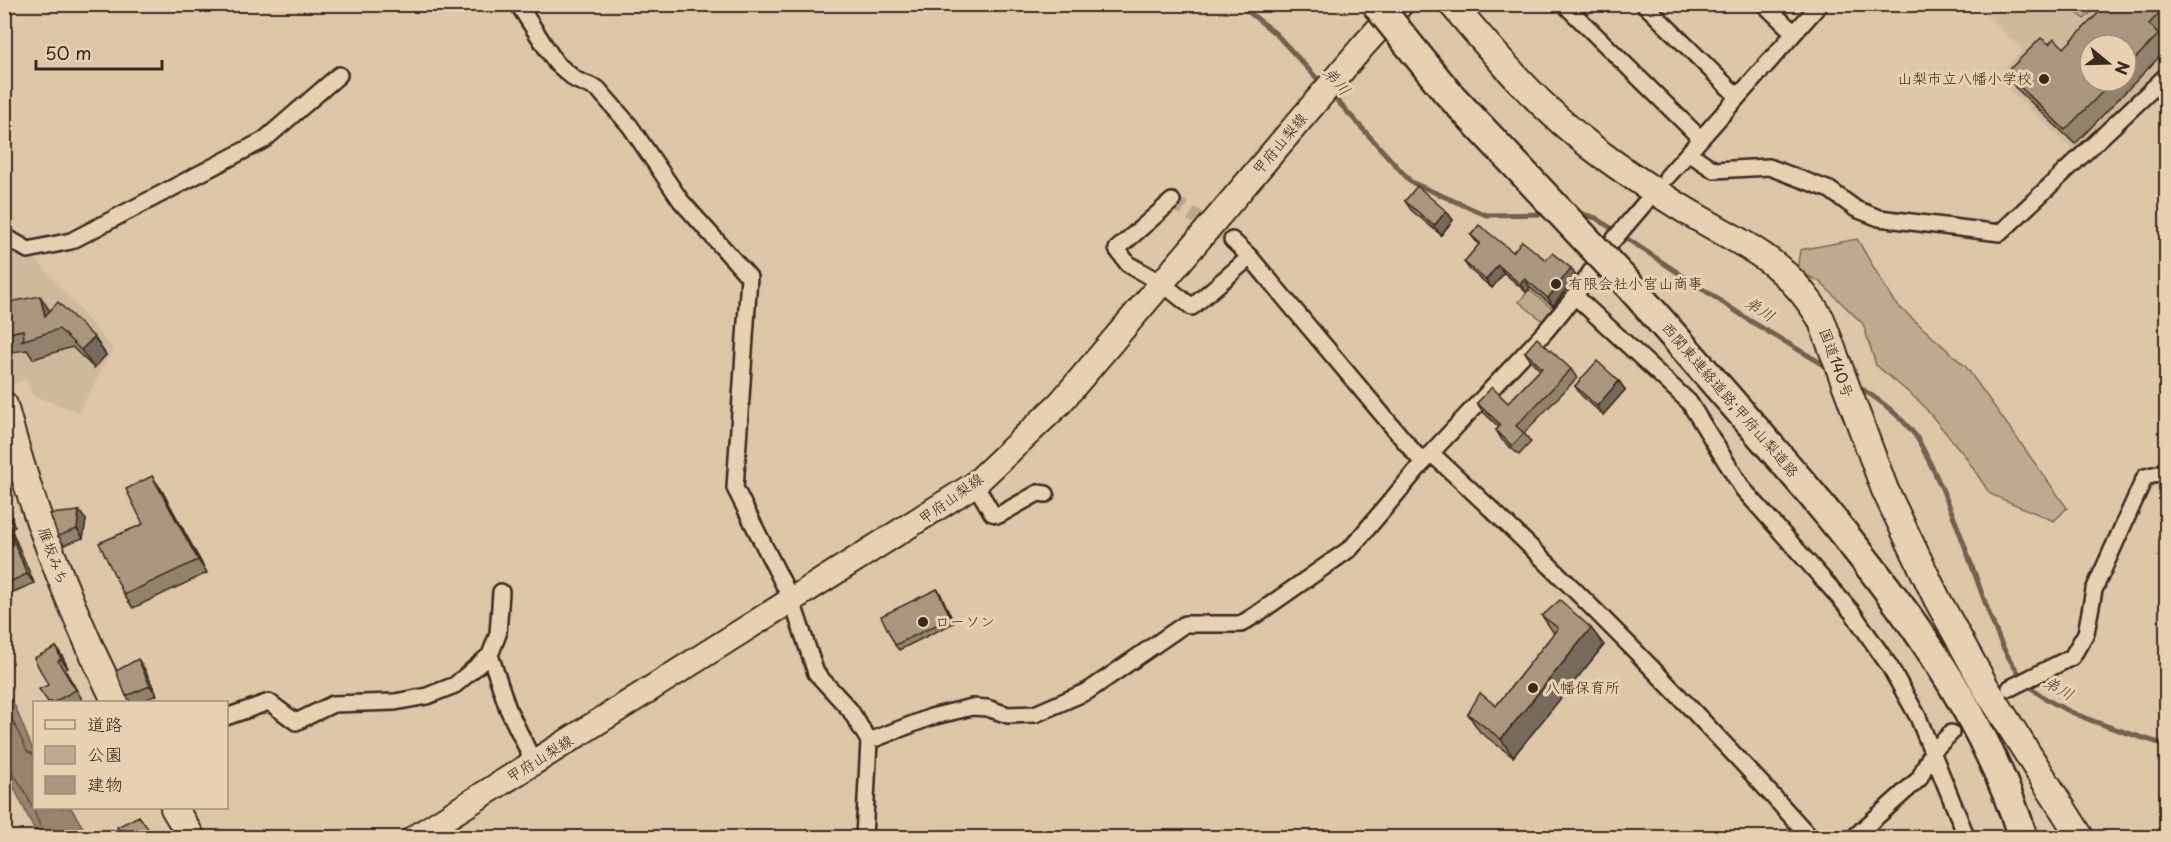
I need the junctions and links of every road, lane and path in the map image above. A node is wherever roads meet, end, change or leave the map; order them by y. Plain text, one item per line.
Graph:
1 (518, 4) edge
2 (1376, 4) edge
3 (1401, 4) edge
4 (1452, 4) edge
5 (1564, 4) edge
6 (1644, 4) edge
7 (1764, 4) edge
8 (1820, 4) edge
9 (1794, 33) junction
10 (339, 75) dead end
11 (2166, 76) edge
12 (1737, 96) junction
13 (1699, 138) junction
14 (1689, 153) junction
15 (1667, 177) dead end
16 (1172, 201) dead end
17 (1645, 203) dead end
18 (4, 236) edge
19 (1232, 240) tunnel mouth
20 (1250, 257) junction
21 (1163, 284) junction
22 (1575, 296) junction
23 (4, 405) edge
24 (1427, 458) junction
25 (2166, 472) edge
26 (975, 484) junction
27 (1046, 494) dead end
28 (501, 592) dead end
29 (792, 601) junction
30 (490, 655) junction
31 (2010, 688) dead end
32 (116, 701) edge
33 (228, 716) edge
34 (1951, 733) dead end
35 (869, 741) junction
36 (1932, 752) junction
37 (534, 763) junction
38 (175, 809) edge
39 (192, 837) edge
40 (414, 837) edge
41 (864, 837) edge
42 (1811, 837) edge
43 (1853, 837) edge
44 (1967, 837) edge
45 (2023, 837) edge
46 (2081, 837) edge

1 - 29 street
2 - 45 highway, 西関東連絡道路;甲府山梨道路, bridge
3 - 21 main road, 甲府山梨線
4 - 46 highway, 国道140号
5 - 13 street
6 - 12 street
7 - 9 street
8 - 9 street
9 - 12 street
10 - 18 street
11 - 14 street
12 - 13 street
13 - 14 street
14 - 15 street
16 - 21 street
17 - 22 street
19 - 20 street
20 - 21 street
20 - 24 street
21 - 26 main road, 甲府山梨線
22 - 24 street
22 - 36 street
23 - 32 highway, 雁坂みち
24 - 35 street
24 - 42 street
25 - 31 street
26 - 27 street
26 - 29 main road, 甲府山梨線
28 - 30 street
29 - 35 street
29 - 37 main road, 甲府山梨線
30 - 33 street
30 - 37 street
34 - 36 street
35 - 41 street
36 - 43 street
36 - 44 street
37 - 40 main road, 甲府山梨線
38 - 39 highway

